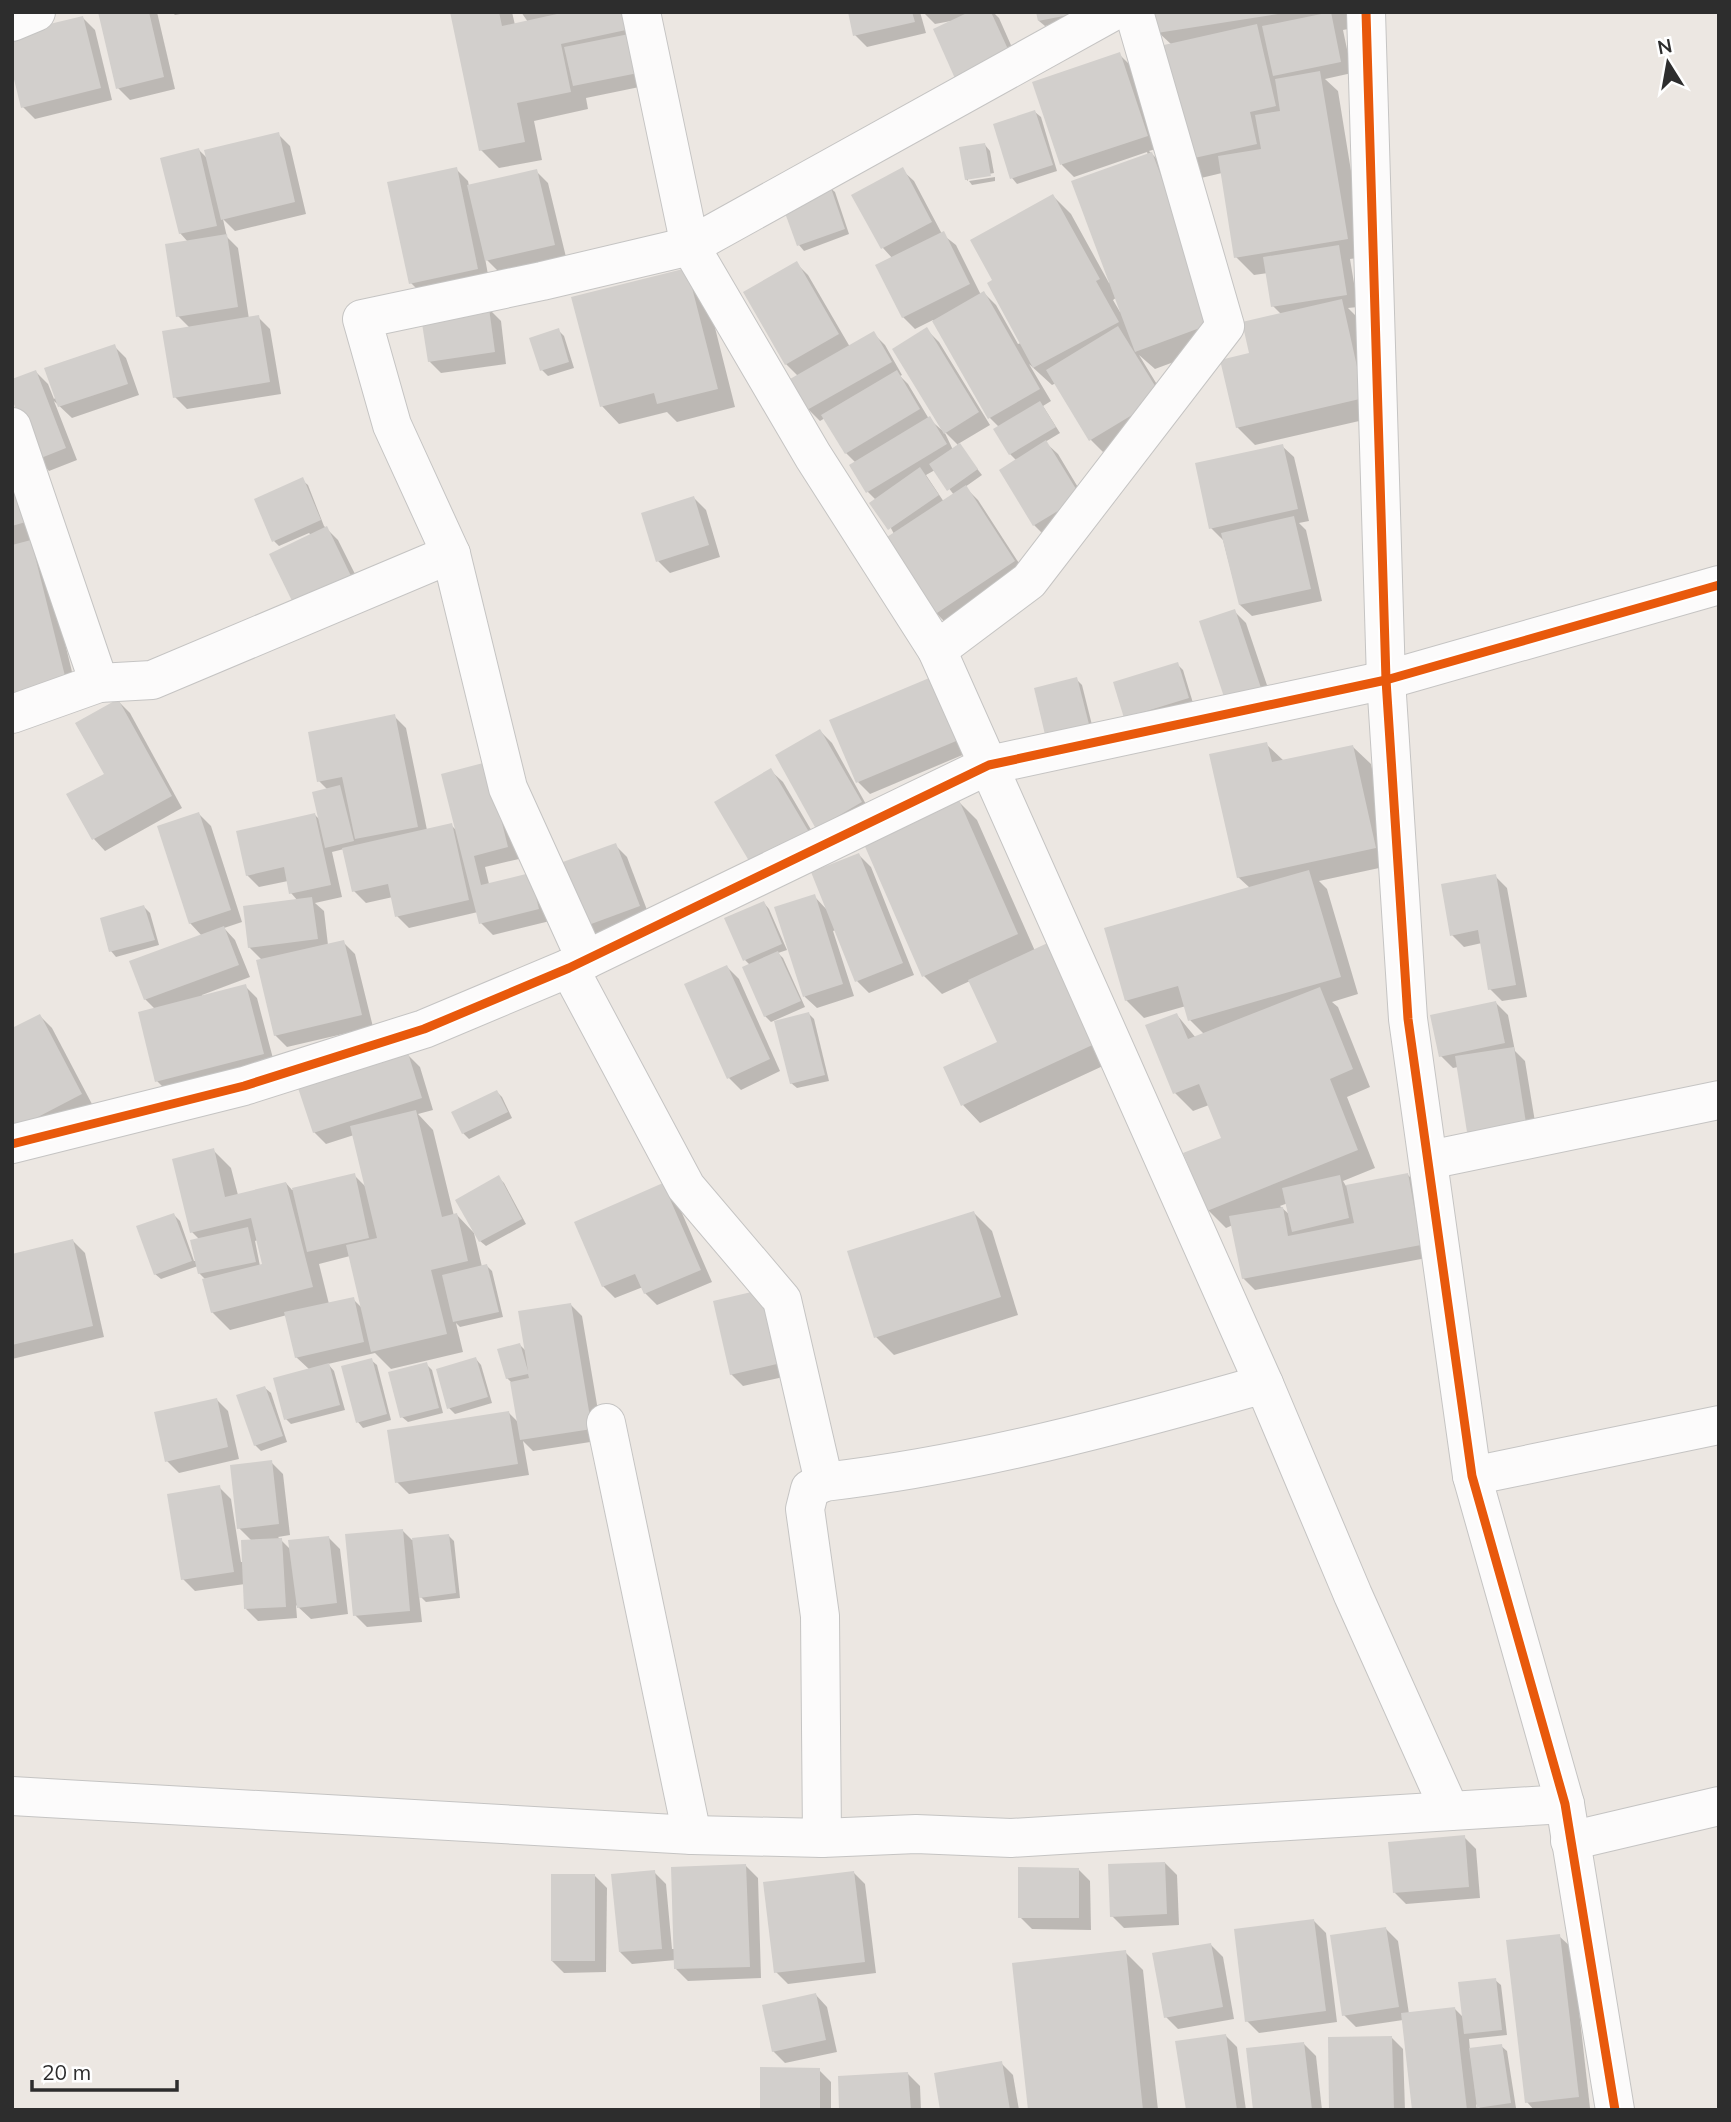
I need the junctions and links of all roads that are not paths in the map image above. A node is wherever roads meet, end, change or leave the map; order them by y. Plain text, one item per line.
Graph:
1 (36, 12) edge
2 (641, 12) edge
3 (1112, 12) edge
4 (1134, 12) edge
5 (1366, 12) edge
6 (12, 22) edge
7 (690, 246) junction
8 (12, 427) edge
9 (451, 554) junction
10 (1719, 585) edge
11 (937, 650) junction
12 (1386, 680) junction
13 (99, 684) junction
14 (12, 714) edge
15 (989, 765) junction
16 (578, 964) junction
17 (1719, 1100) edge
18 (12, 1144) edge
19 (1429, 1160) junction
20 (1264, 1384) junction
21 (606, 1423) dead end
22 (1719, 1425) edge
23 (1472, 1476) junction
24 (824, 1482) junction
25 (12, 1796) edge
26 (1719, 1806) edge
27 (1450, 1811) junction
28 (1568, 1823) junction
29 (692, 1835) junction
30 (821, 1838) junction
31 (1615, 2110) edge

1 - 6 street
2 - 7 street
3 - 7 street
4 - 11 street
5 - 12 street
7 - 9 street
7 - 11 street
8 - 13 street
9 - 13 street
9 - 16 street
10 - 12 street
11 - 15 street
12 - 15 street
12 - 19 street
13 - 14 street
15 - 16 street
15 - 20 street
16 - 18 street
16 - 24 street
17 - 19 street
19 - 23 street
20 - 24 street
20 - 27 street
21 - 29 street
22 - 23 street
23 - 28 street
24 - 30 street
25 - 29 street
26 - 28 street
27 - 28 street
27 - 30 street
28 - 31 street
29 - 30 street

